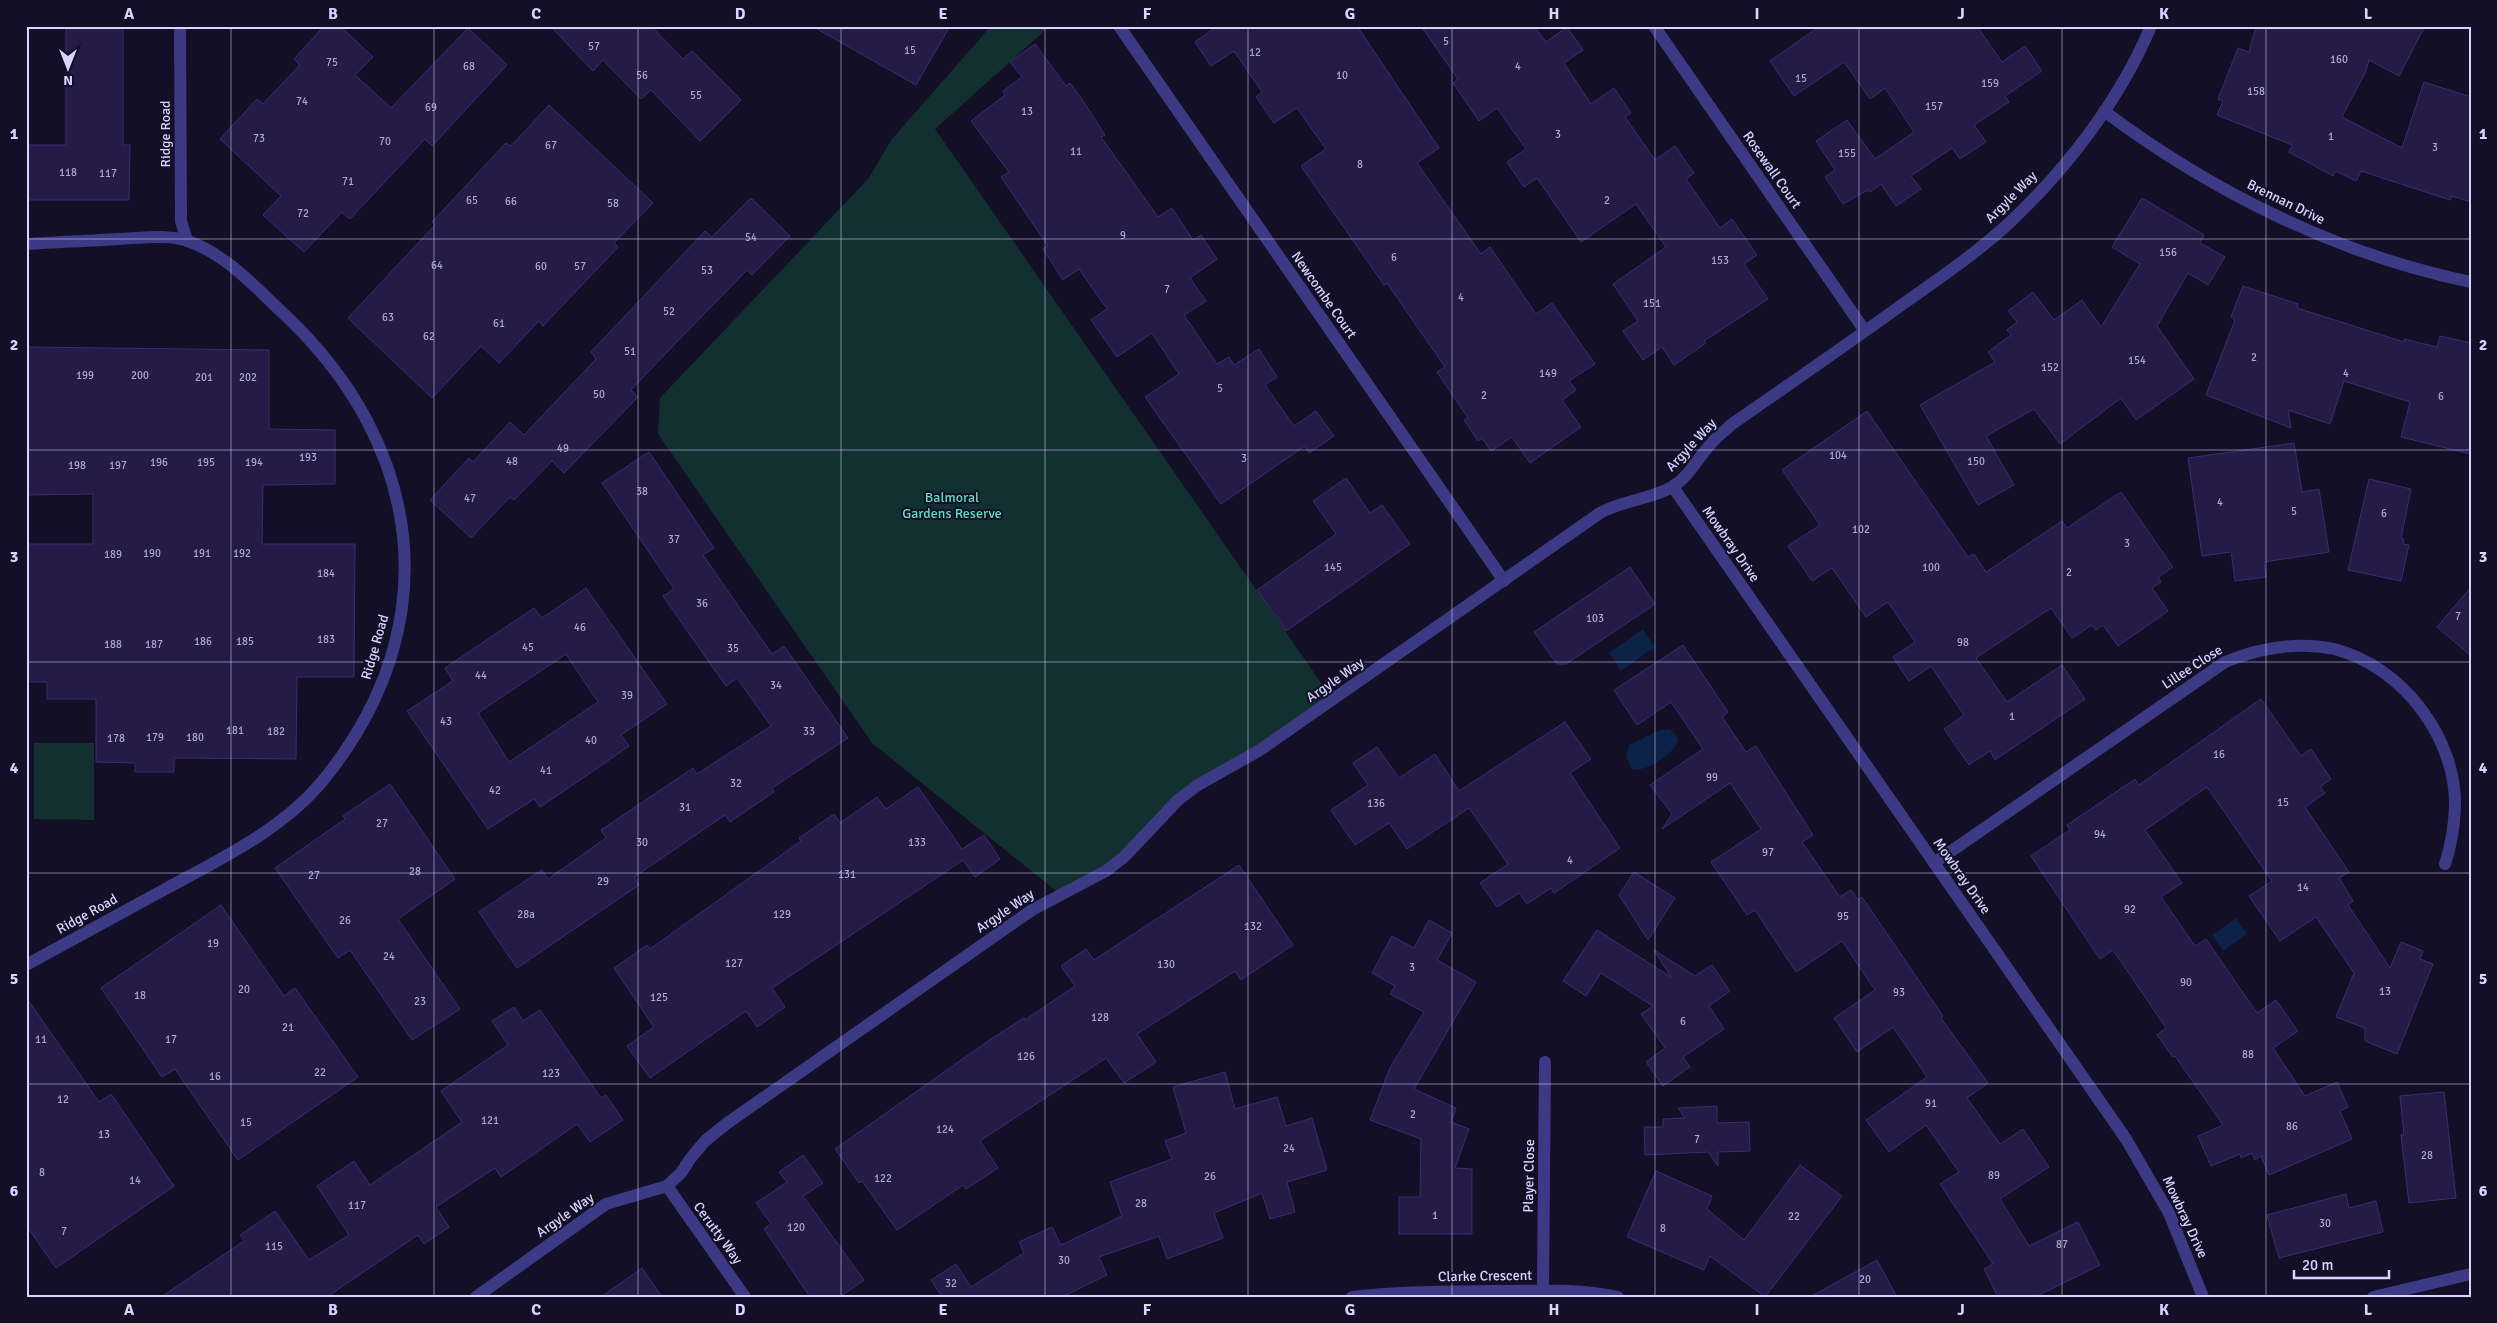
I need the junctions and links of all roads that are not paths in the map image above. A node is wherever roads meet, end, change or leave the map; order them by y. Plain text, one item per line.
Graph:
1 (180, 26) edge
2 (1119, 26) edge
3 (1654, 26) edge
4 (2151, 26) edge
5 (2104, 111) junction
6 (186, 240) junction
7 (26, 244) edge
8 (2471, 282) edge
9 (1865, 331) junction
10 (1673, 487) junction
11 (1504, 581) junction
12 (1934, 863) junction
13 (2445, 864) dead end
14 (26, 965) edge
15 (1545, 1062) dead end
16 (666, 1186) junction
17 (2471, 1274) edge
18 (1543, 1290) junction
19 (476, 1297) edge
20 (746, 1297) edge
21 (1352, 1297) edge
22 (1618, 1297) edge
23 (2203, 1297) edge
24 (2373, 1297) edge

1 - 6 street, Ridge Road
2 - 11 street, Newcombe Court
3 - 9 street, Rosewall Court
4 - 5 street, Argyle Way
5 - 8 street, Brennan Drive
5 - 9 street, Argyle Way
6 - 7 street, Ridge Road
6 - 14 street, Ridge Road
9 - 10 street, Argyle Way
10 - 11 street, Argyle Way
10 - 12 street, Mowbray Drive
11 - 16 street, Argyle Way
12 - 13 street, Lillee Close
12 - 23 street, Mowbray Drive
15 - 18 street, Player Close
16 - 19 street, Argyle Way
16 - 20 street, Cerutty Way
17 - 24 street
18 - 21 street, Clarke Crescent
18 - 22 street, Clarke Crescent

